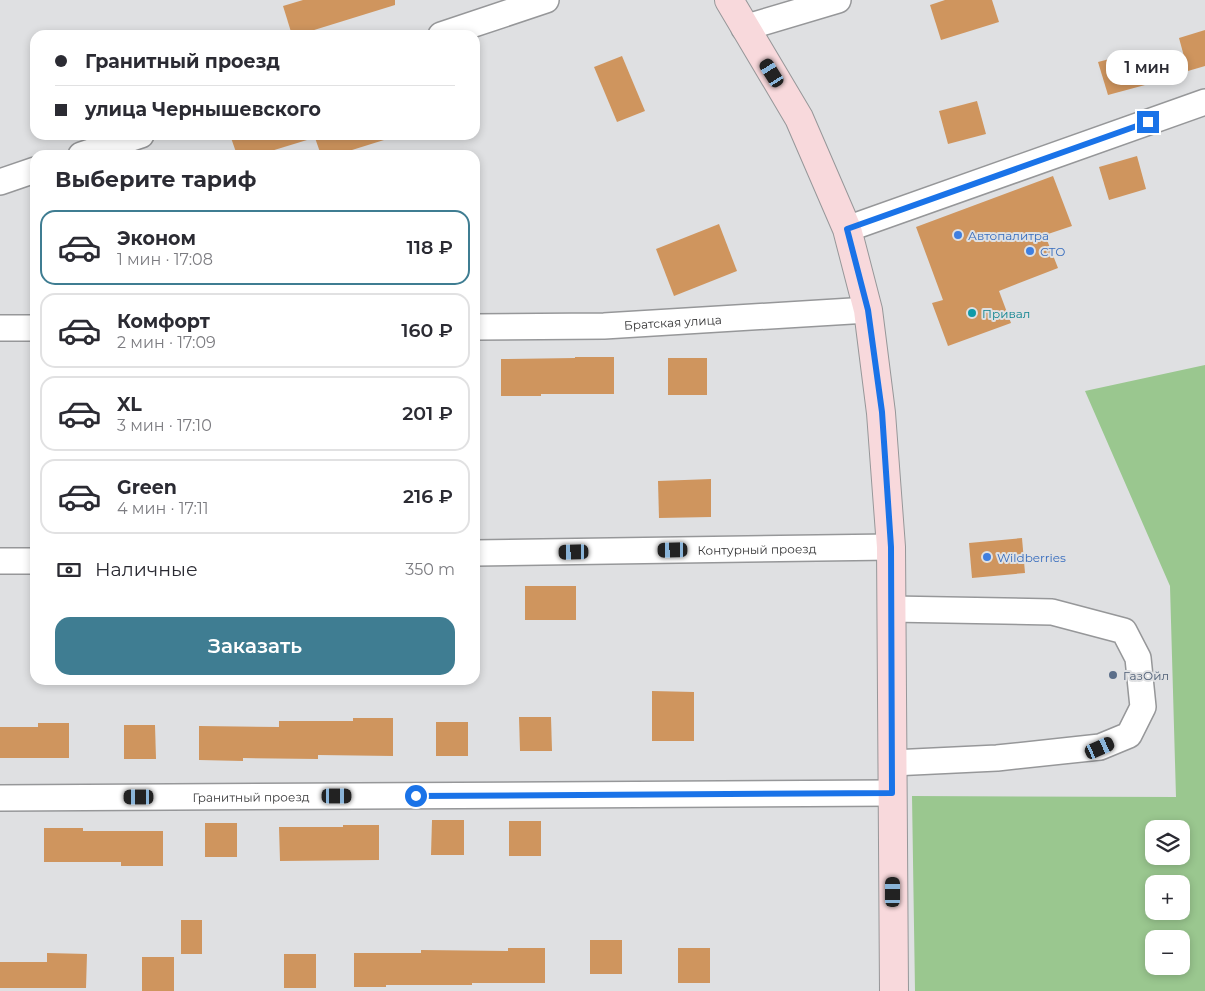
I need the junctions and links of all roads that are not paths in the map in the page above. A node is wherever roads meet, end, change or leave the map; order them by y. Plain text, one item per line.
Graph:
1 (546, 0) edge
2 (729, 0) edge
3 (838, 0) edge
4 (744, 28) junction
5 (456, 30) edge
6 (1205, 102) edge
7 (126, 140) edge
8 (96, 150) edge
9 (30, 172) edge
10 (0, 182) edge
11 (847, 229) junction
12 (868, 310) junction
13 (480, 327) edge
14 (0, 328) edge
15 (30, 328) edge
16 (891, 547) junction
17 (480, 554) edge
18 (0, 561) edge
19 (30, 561) edge
20 (891, 608) junction
21 (892, 763) junction
22 (892, 793) junction
23 (0, 798) edge
24 (894, 991) edge

1 - 5 street
2 - 4 main road
3 - 4 street
4 - 11 main road
6 - 11 street
7 - 8 street
9 - 10 street
11 - 12 main road
12 - 13 street, Братская улица
12 - 16 main road
14 - 15 street
16 - 17 street, Контурный проезд
16 - 20 main road
18 - 19 street
20 - 21 main road
20 - 21 street
21 - 22 main road
22 - 23 street, Гранитный проезд
22 - 24 main road

